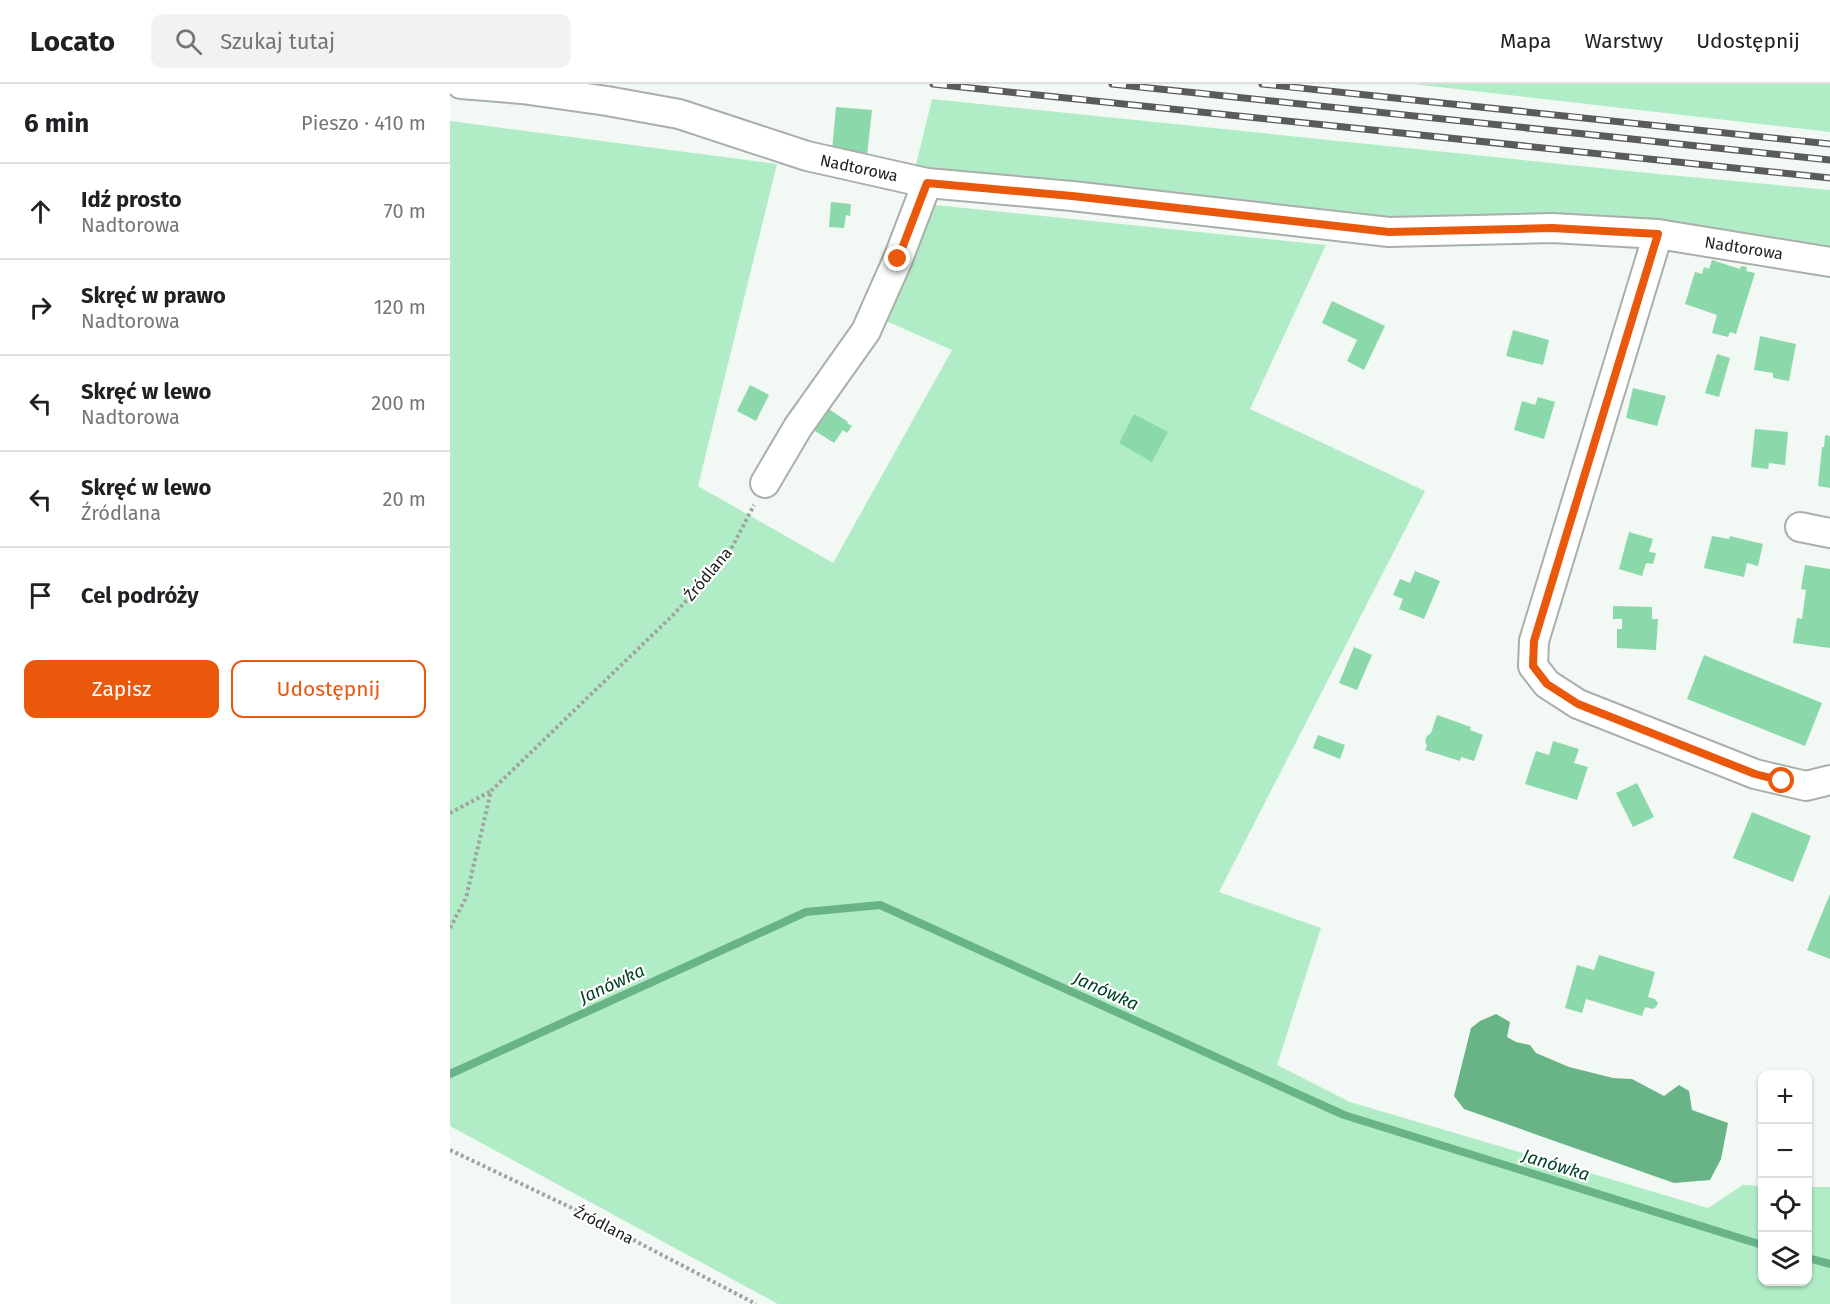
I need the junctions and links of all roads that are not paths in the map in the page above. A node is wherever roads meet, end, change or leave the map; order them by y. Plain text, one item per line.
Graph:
1 (461, 84) edge
2 (927, 183) junction
3 (1658, 234) junction
4 (1830, 262) edge
5 (765, 483) road end
6 (1800, 527) dead end
7 (1830, 533) edge
8 (1830, 780) edge

1 - 2 street, Nadtorowa
2 - 3 street, Nadtorowa
2 - 5 street
3 - 4 street, Nadtorowa
3 - 8 street
6 - 7 street

